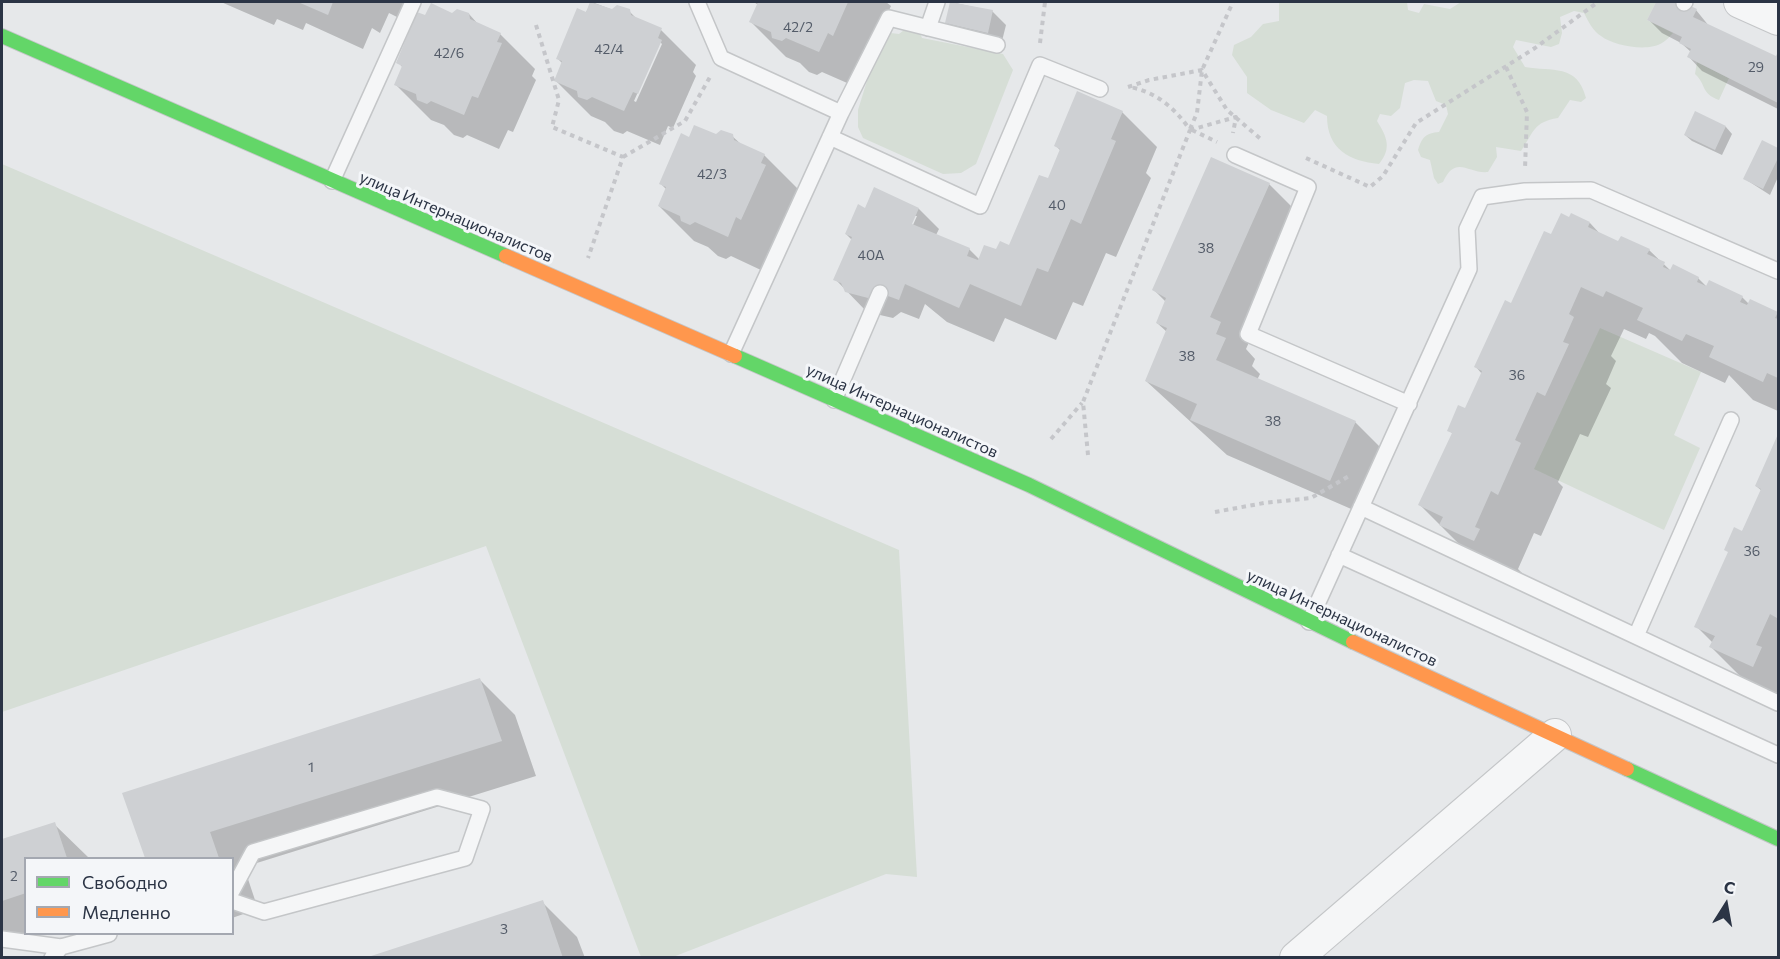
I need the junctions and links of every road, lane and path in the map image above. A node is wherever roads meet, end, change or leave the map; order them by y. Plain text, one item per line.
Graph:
1 (413, 2) edge
2 (697, 2) edge
3 (937, 2) edge
4 (1046, 2) edge
5 (1233, 2) edge
6 (1598, 2) edge
7 (1746, 3) edge
8 (1779, 19) edge
9 (536, 26) dead end
10 (928, 27) junction
11 (2, 36) edge
12 (997, 45) dead end
13 (721, 58) junction
14 (1040, 65) junction
15 (1506, 67) junction
16 (1202, 70) junction
17 (1128, 87) junction
18 (1100, 89) joint
19 (841, 113) junction
20 (1236, 117) junction
21 (1190, 130) junction
22 (830, 137) junction
23 (1267, 144) dead end
24 (1295, 154) dead end
25 (1235, 155) joint
26 (623, 157) junction
27 (332, 181) junction
28 (1525, 191) junction
29 (1779, 271) edge
30 (575, 286) junction
31 (880, 293) dead end
32 (731, 354) junction
33 (834, 400) junction
34 (1083, 402) junction
35 (1409, 404) junction
36 (1731, 420) dead end
37 (1051, 439) dead end
38 (1088, 455) dead end
39 (1382, 462) junction
40 (1361, 507) junction
41 (1215, 513) dead end
42 (1339, 555) junction
43 (1309, 622) junction
44 (1636, 636) junction
45 (1779, 703) edge
46 (1555, 735) junction
47 (1779, 754) edge
48 (1779, 839) edge
49 (234, 887) edge
50 (234, 902) edge
51 (103, 935) edge
52 (2, 939) edge
53 (56, 952) edge
54 (1296, 957) edge

1 - 27 lane
2 - 13 lane
3 - 10 lane
4 - 14 path
5 - 16 path
6 - 15 path
7 - 8 street
9 - 26 path
10 - 12 lane
10 - 19 lane
11 - 27 street, улица Интернационалистов
13 - 19 lane
13 - 26 path
14 - 18 lane
14 - 22 lane
15 - 24 path
15 - 28 path
16 - 17 path
16 - 20 path
16 - 21 path
17 - 18 path
17 - 21 path
19 - 22 lane
20 - 21 path
20 - 23 path
21 - 25 path
21 - 34 path
22 - 32 lane
25 - 35 lane
26 - 30 path
27 - 30 street, улица Интернационалистов
28 - 29 lane
28 - 35 lane
30 - 32 street, улица Интернационалистов
31 - 33 lane
32 - 33 street, улица Интернационалистов
33 - 43 street, улица Интернационалистов
34 - 37 path
34 - 38 path
35 - 39 lane
36 - 44 lane
39 - 40 lane
39 - 41 path
40 - 42 lane
40 - 44 lane
42 - 43 lane
42 - 47 lane
43 - 46 street, улица Интернационалистов
44 - 45 lane
46 - 48 street, улица Интернационалистов
46 - 54 street
49 - 50 lane
51 - 53 lane
52 - 53 lane

